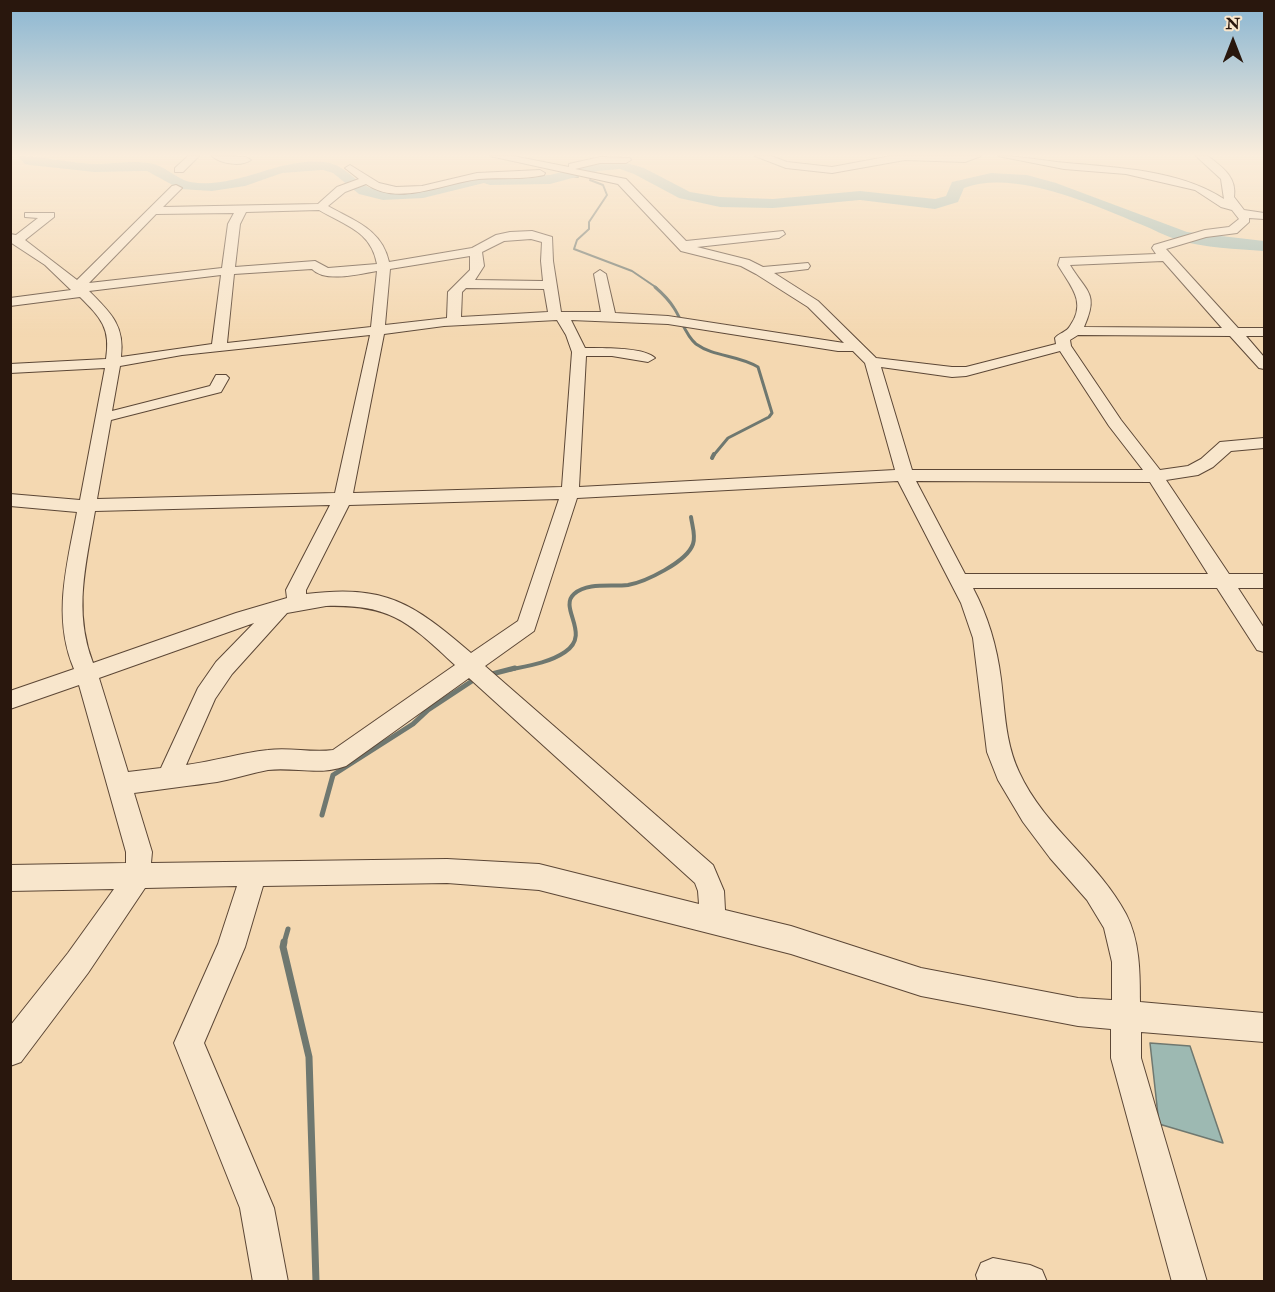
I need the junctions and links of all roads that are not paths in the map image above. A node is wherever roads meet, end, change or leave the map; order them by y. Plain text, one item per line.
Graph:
1 (48, 216) edge
2 (149, 216) edge
3 (238, 216) edge
4 (338, 216) edge
5 (655, 216) edge
6 (1242, 216) edge
7 (778, 234) dead end
8 (14, 238) edge
9 (681, 245) junction
10 (475, 251) junction
11 (1165, 256) junction
12 (384, 267) junction
13 (804, 267) dead end
14 (227, 271) junction
15 (762, 271) junction
16 (600, 274) dead end
17 (462, 284) junction
18 (550, 285) junction
19 (79, 290) junction
20 (10, 302) edge
21 (559, 317) junction
22 (609, 317) junction
23 (454, 321) junction
24 (378, 329) junction
25 (1075, 331) junction
26 (1235, 332) junction
27 (1264, 332) edge
28 (1064, 346) junction
29 (855, 347) junction
30 (219, 348) junction
31 (579, 352) junction
32 (648, 358) dead end
33 (873, 362) junction
34 (112, 363) junction
35 (1264, 365) edge
36 (10, 369) edge
37 (222, 378) dead end
38 (103, 417) junction
39 (1264, 442) edge
40 (905, 475) junction
41 (1155, 476) junction
42 (570, 493) junction
43 (343, 498) junction
44 (10, 500) edge
45 (87, 504) junction
46 (1224, 580) junction
47 (960, 581) junction
48 (1264, 581) edge
49 (289, 605) junction
50 (1264, 644) edge
51 (87, 674) junction
52 (478, 674) junction
53 (10, 700) edge
54 (168, 778) junction
55 (119, 784) junction
56 (254, 873) junction
57 (138, 876) junction
58 (10, 878) edge
59 (709, 920) junction
60 (1124, 1016) junction
61 (1264, 1027) edge
62 (10, 1051) edge
63 (993, 1275) dead end
64 (271, 1281) edge
65 (1030, 1281) edge
66 (1190, 1281) edge

1 - 8 street
2 - 19 street
3 - 14 street
4 - 12 street
5 - 9 street
6 - 11 street
7 - 9 street
8 - 19 street
9 - 15 street
10 - 12 street
10 - 17 street
10 - 18 street
11 - 25 street
11 - 26 street
12 - 14 street
12 - 24 street
13 - 15 street
14 - 19 street
14 - 30 street
15 - 29 street
16 - 22 street
17 - 18 street
17 - 23 street
18 - 21 street
19 - 20 street
19 - 34 street
21 - 22 street
21 - 23 street
21 - 31 street
22 - 29 street
23 - 24 street
24 - 30 street
24 - 43 street
25 - 26 street
25 - 28 street
26 - 27 street
26 - 35 street
28 - 33 street
28 - 41 street
29 - 33 street
30 - 34 street
31 - 32 street
31 - 42 street
33 - 40 street
34 - 36 street
34 - 38 street
37 - 38 street
38 - 45 street
39 - 41 street
40 - 41 street
40 - 42 street
40 - 47 street
41 - 46 street
42 - 43 street
42 - 52 street
43 - 45 street
43 - 49 street
44 - 45 street
45 - 51 street
46 - 47 street
46 - 48 street
46 - 50 street
47 - 60 street
49 - 51 street
49 - 52 street
49 - 54 street
51 - 53 street
51 - 55 street
52 - 54 street
52 - 59 street
54 - 55 street
55 - 57 street
56 - 57 street
56 - 59 street
56 - 64 street
57 - 58 street
57 - 62 street
59 - 60 street
60 - 61 street
60 - 66 street
63 - 65 street

